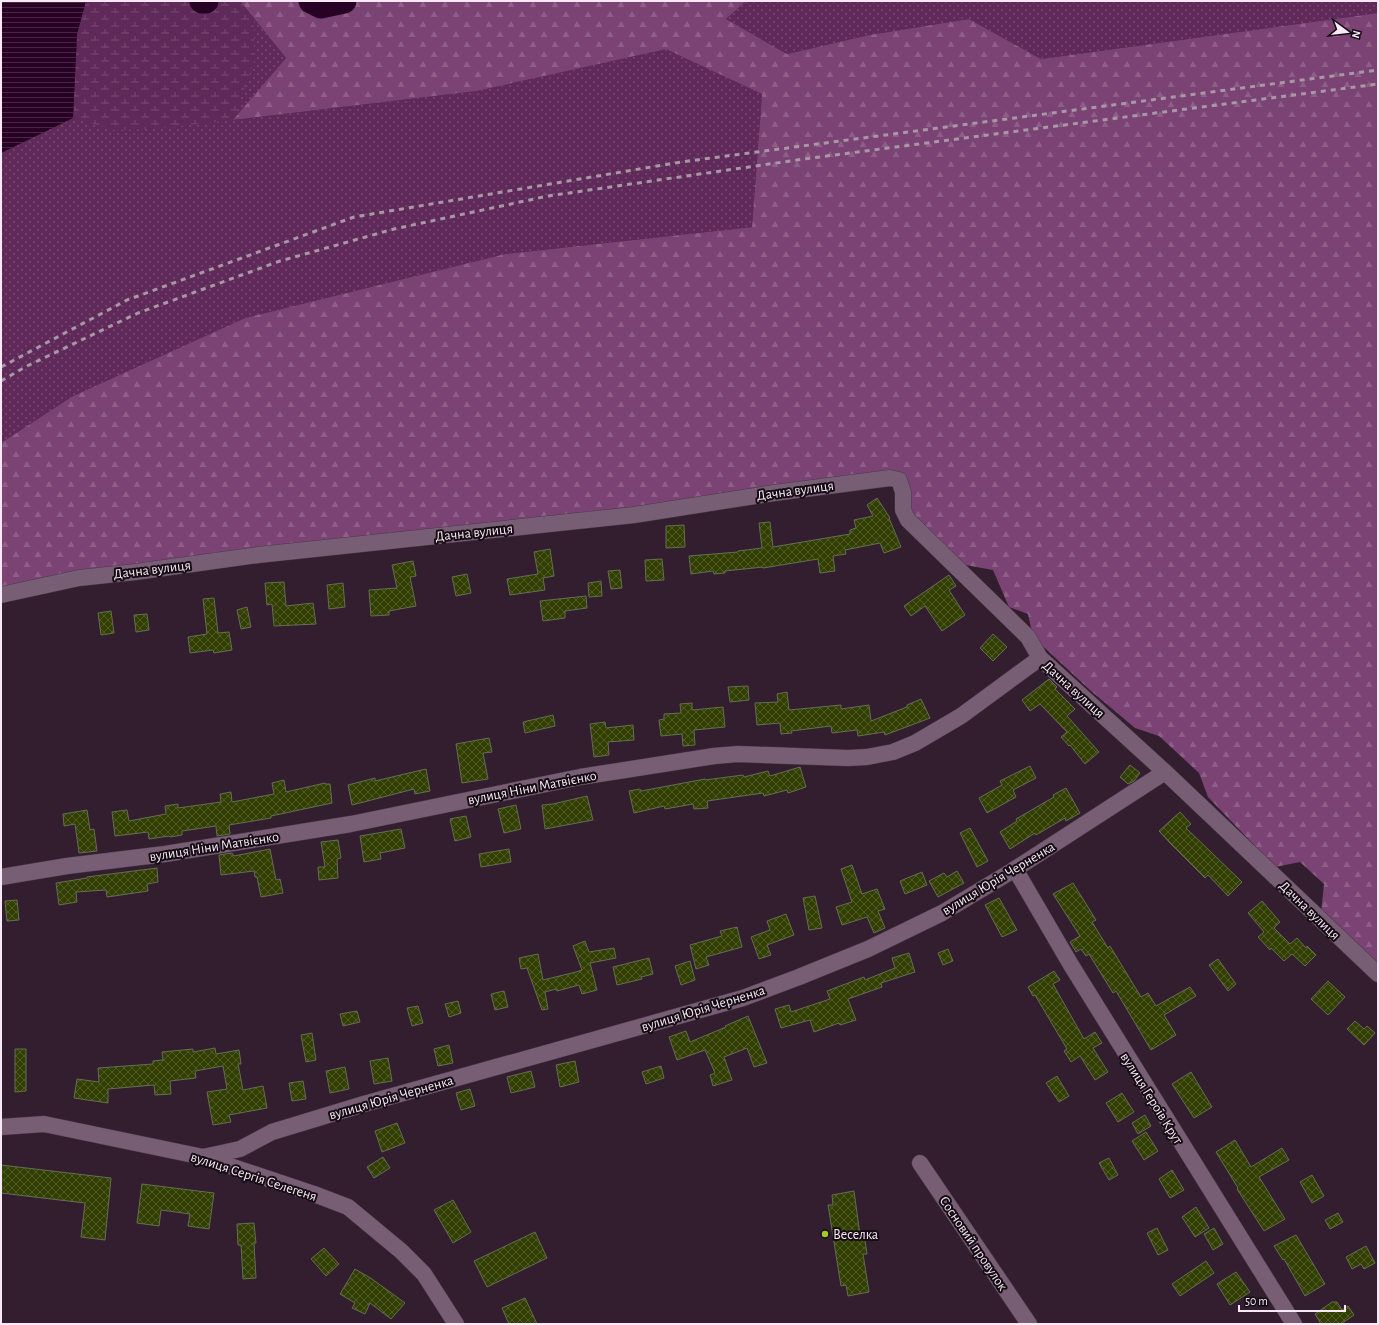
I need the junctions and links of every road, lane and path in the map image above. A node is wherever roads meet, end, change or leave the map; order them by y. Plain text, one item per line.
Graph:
1 (1, 595) edge
2 (1040, 658) junction
3 (1166, 772) junction
4 (1015, 869) junction
5 (1, 877) edge
6 (1378, 974) edge
7 (1, 1127) edge
8 (203, 1158) junction
9 (920, 1162) dead end
10 (456, 1324) edge
11 (1029, 1324) edge
12 (1294, 1324) edge

1 - 2 street, Дачна вулиця
2 - 3 street, Дачна вулиця
2 - 5 street, вулиця Ніни Матвієнко
3 - 4 street, вулиця Юрія Черненка
3 - 6 street, Дачна вулиця
4 - 8 street, вулиця Юрія Черненка
4 - 12 street, вулиця Героїв Крут
7 - 8 street, вулиця Сергія Селегеня
8 - 10 street, вулиця Сергія Селегеня
9 - 11 street, Сосновий провулок

